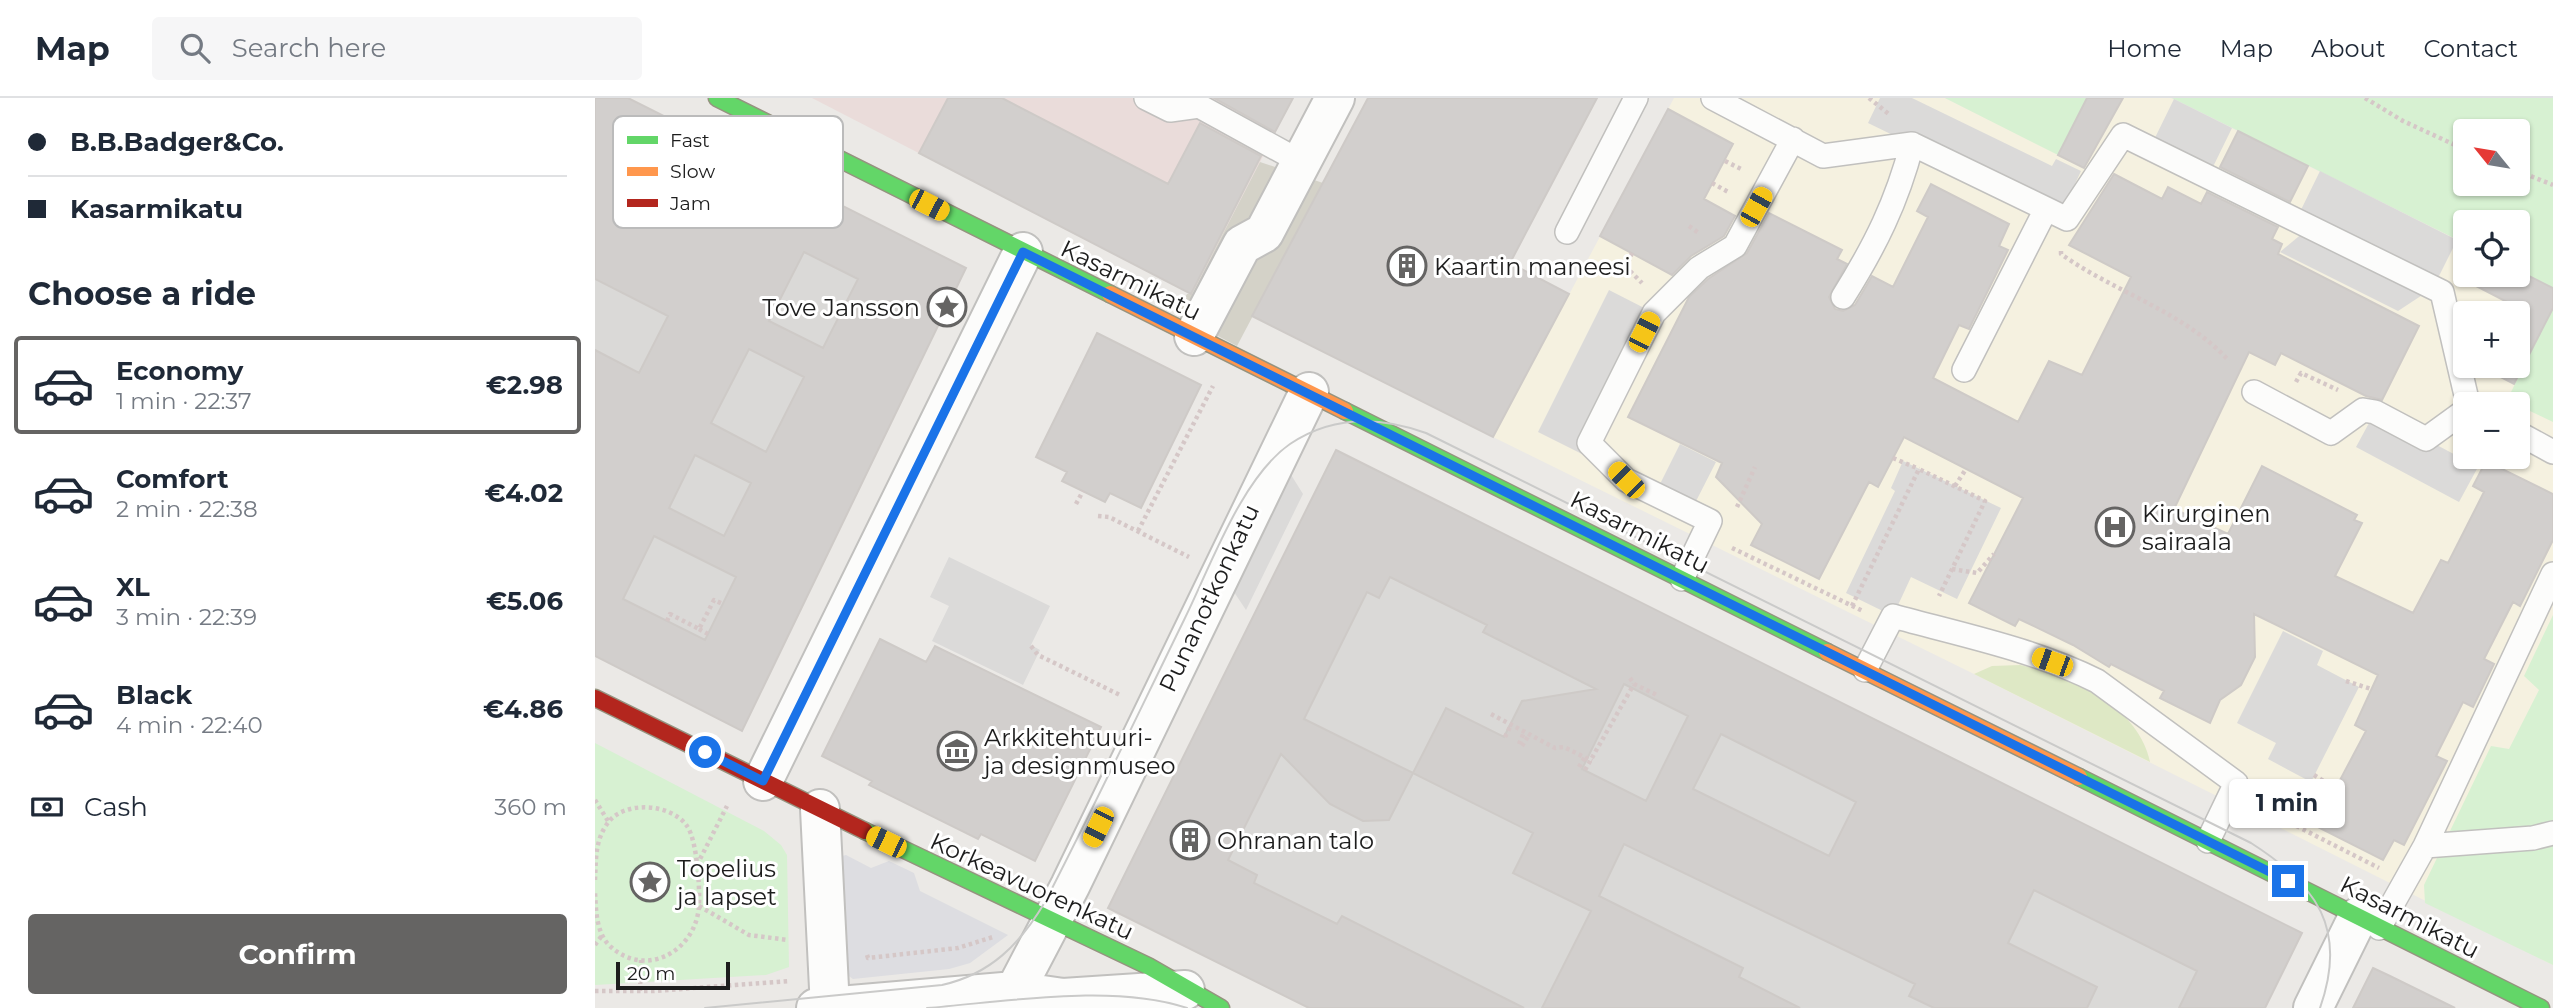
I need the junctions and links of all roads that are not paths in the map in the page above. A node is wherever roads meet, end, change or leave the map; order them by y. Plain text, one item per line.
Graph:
1 (717, 98) edge
2 (1146, 98) edge
3 (1335, 98) edge
4 (1636, 98) edge
5 (1713, 98) edge
6 (753, 116) edge
7 (1793, 139) junction
8 (1912, 144) junction
9 (843, 161) edge
10 (1301, 162) junction
11 (2053, 212) junction
12 (1567, 232) dead end
13 (1023, 252) junction
14 (1843, 297) dead end
15 (2453, 325) edge
16 (1194, 336) junction
17 (1964, 370) dead end
18 (1309, 392) junction
19 (2255, 392) dead end
20 (2453, 419) edge
21 (2530, 440) edge
22 (2553, 452) edge
23 (2553, 574) edge
24 (1682, 579) junction
25 (1865, 670) junction
26 (595, 698) edge
27 (763, 781) junction
28 (820, 809) junction
29 (2553, 834) edge
30 (2208, 841) junction
31 (2425, 846) junction
32 (1053, 919) junction
33 (2369, 922) junction
34 (1185, 990) junction
35 (1015, 991) junction
36 (818, 1001) edge
37 (1221, 1008) edge
38 (2312, 1008) edge
39 (2541, 1008) edge

1 - 6 street, Kasarmikatu
2 - 10 lane
3 - 10 street
4 - 12 lane
5 - 7 lane
7 - 8 lane
7 - 24 lane
8 - 11 lane
8 - 14 lane
9 - 13 street, Kasarmikatu
10 - 16 street
11 - 15 lane
11 - 17 lane
13 - 16 street, Kasarmikatu
13 - 27 street
16 - 18 street, Kasarmikatu
18 - 24 street, Kasarmikatu
18 - 32 street, Punanotkonkatu
19 - 20 lane
21 - 22 lane
23 - 31 lane
24 - 25 street, Kasarmikatu
25 - 30 street, Kasarmikatu
25 - 30 lane
26 - 27 street, Korkeavuorenkatu
27 - 28 street, Korkeavuorenkatu
28 - 32 street, Korkeavuorenkatu
28 - 36 street
29 - 31 lane
30 - 33 street, Kasarmikatu
31 - 33 lane
32 - 34 street, Korkeavuorenkatu
32 - 35 street, Punanotkonkatu
33 - 38 street
33 - 39 street, Kasarmikatu
34 - 35 street
34 - 37 street, Korkeavuorenkatu
35 - 36 street

